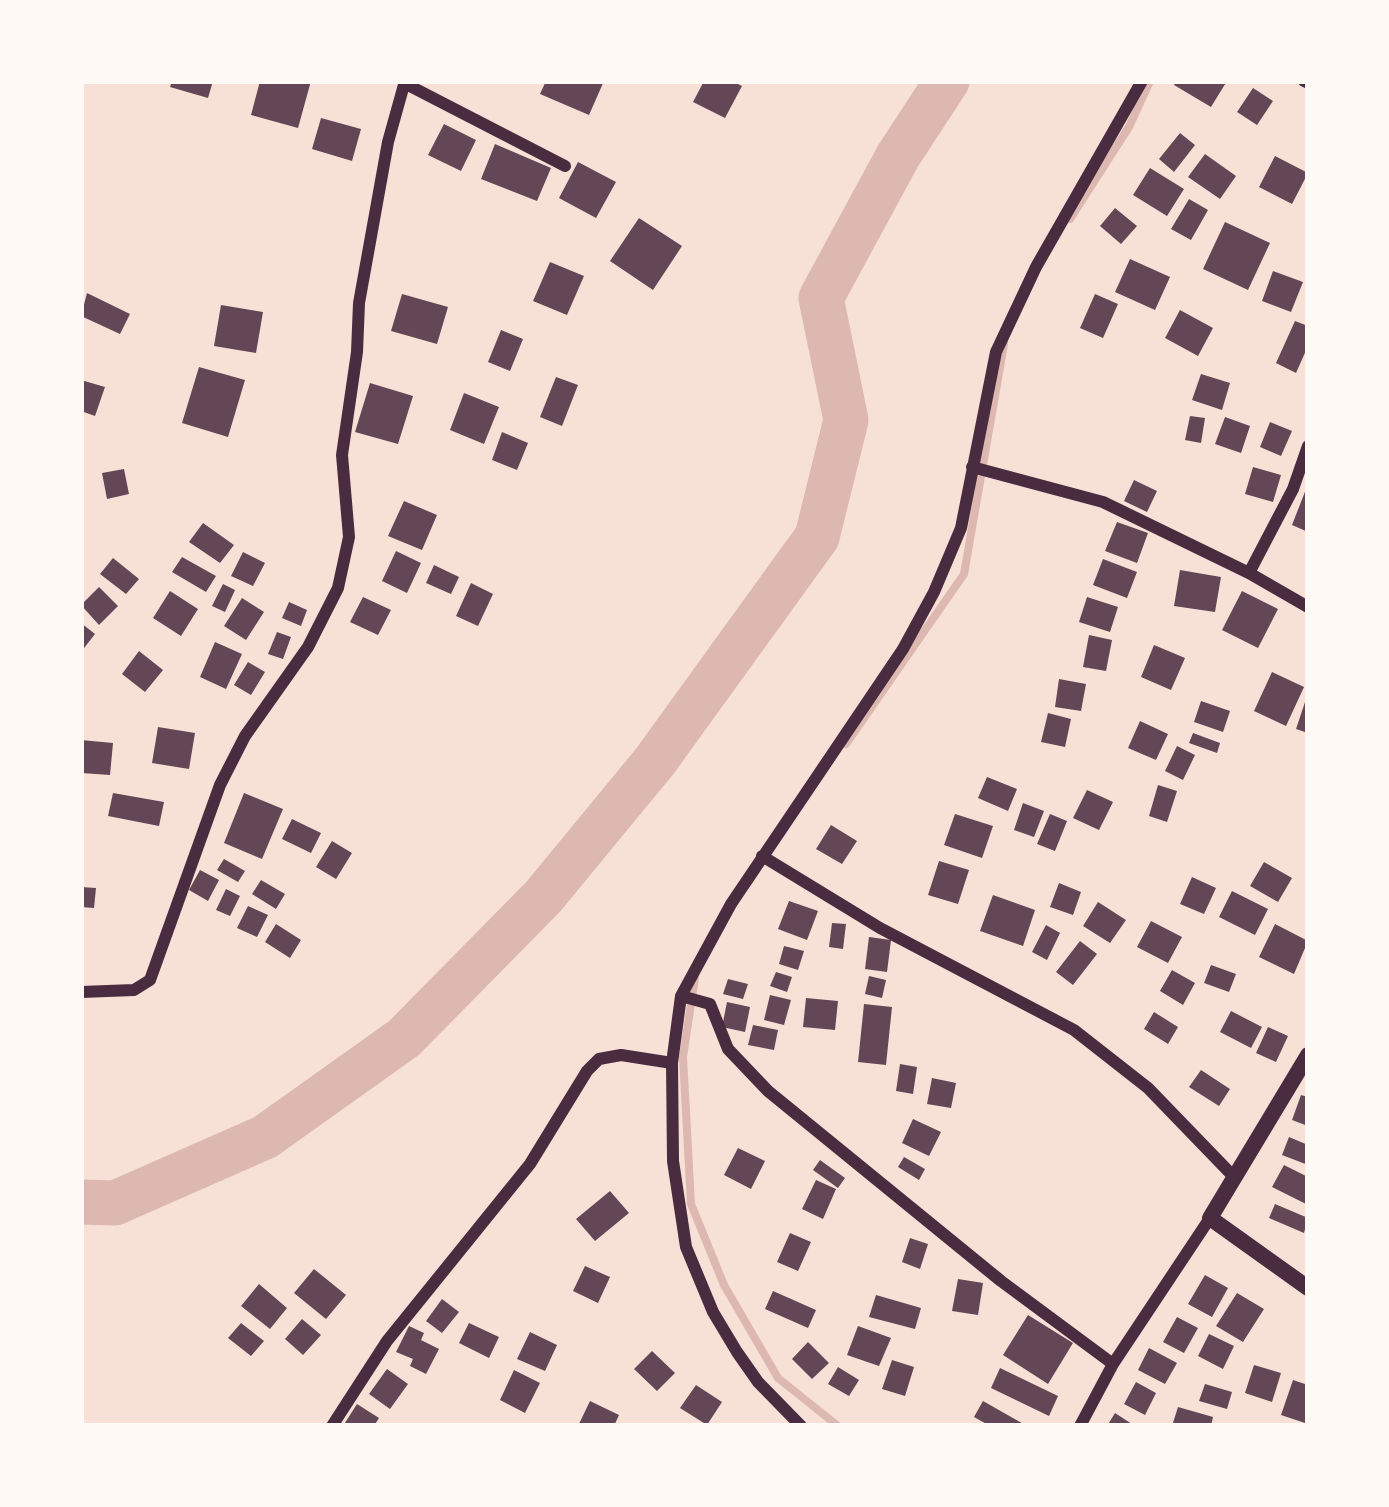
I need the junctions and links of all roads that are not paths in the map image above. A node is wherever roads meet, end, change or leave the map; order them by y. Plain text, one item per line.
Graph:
1 (1142, 81) edge
2 (404, 82) edge
3 (565, 166) dead end
4 (1308, 446) edge
5 (975, 467) junction
6 (1249, 573) junction
7 (1308, 607) edge
8 (764, 856) junction
9 (81, 992) edge
10 (685, 997) junction
11 (1308, 1055) edge
12 (671, 1063) junction
13 (1234, 1177) junction
14 (1210, 1218) junction
15 (1308, 1288) edge
16 (1113, 1364) junction
17 (332, 1426) edge
18 (801, 1426) edge
19 (1080, 1426) edge

1 - 5 street
2 - 3 street
2 - 9 street
4 - 6 street
5 - 6 street
5 - 8 street
6 - 7 street
8 - 10 street
8 - 13 street
10 - 12 street
10 - 16 street
11 - 13 street
12 - 17 street
12 - 18 street
13 - 14 street
14 - 15 street
14 - 16 street
16 - 19 street

